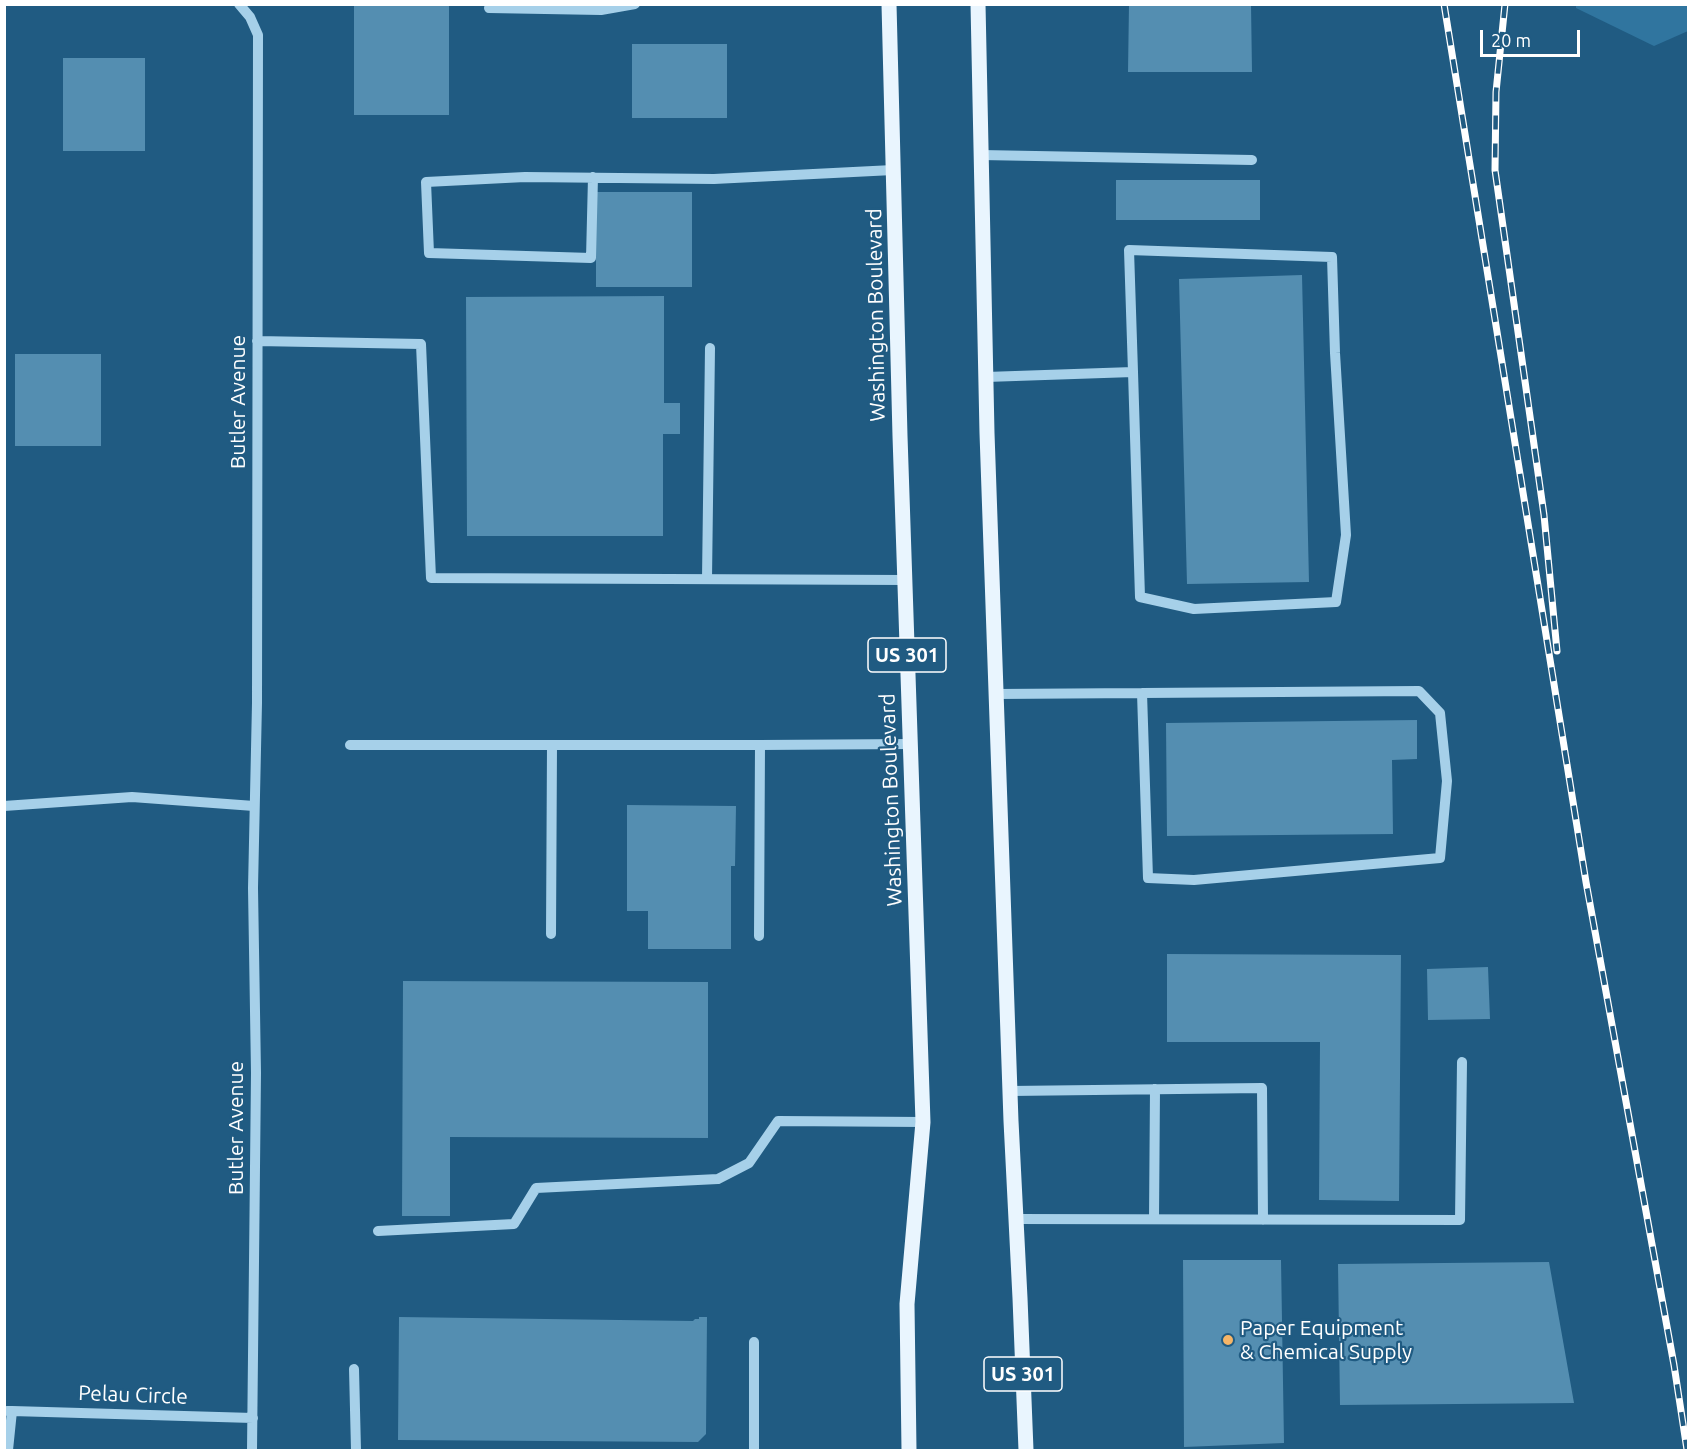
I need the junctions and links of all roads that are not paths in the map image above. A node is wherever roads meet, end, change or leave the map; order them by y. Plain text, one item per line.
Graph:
1 (239, 4) edge
2 (634, 4) edge
3 (889, 4) edge
4 (978, 4) edge
5 (489, 8) dead end
6 (981, 155) junction
7 (1252, 160) dead end
8 (893, 170) junction
9 (592, 177) junction
10 (257, 341) junction
11 (710, 348) dead end
12 (1133, 372) junction
13 (986, 377) junction
14 (707, 579) junction
15 (905, 580) junction
16 (1142, 693) junction
17 (996, 694) junction
18 (910, 744) junction
19 (350, 745) dead end
20 (552, 745) junction
21 (760, 745) junction
22 (4, 806) edge
23 (254, 806) junction
24 (551, 934) dead end
25 (759, 936) dead end
26 (1462, 1062) dead end
27 (1155, 1089) junction
28 (1010, 1091) junction
29 (923, 1122) junction
30 (1016, 1219) junction
31 (1154, 1219) junction
32 (1263, 1220) junction
33 (378, 1231) dead end
34 (754, 1342) dead end
35 (354, 1369) dead end
36 (8, 1411) edge
37 (253, 1418) junction
38 (8, 1450) edge
39 (252, 1450) edge
40 (356, 1450) edge
41 (754, 1450) edge
42 (909, 1450) edge
43 (1026, 1450) edge

1 - 10 street, Butler Avenue
2 - 5 street
3 - 8 main road, Washington Boulevard / US 301
4 - 6 main road, US 301
6 - 7 street
6 - 13 main road, US 301
8 - 9 street
8 - 15 main road, Washington Boulevard / US 301
9 - 9 street
10 - 14 street
10 - 23 street, Butler Avenue
11 - 14 street
12 - 12 street
12 - 13 street
13 - 17 main road, US 301
14 - 15 street
15 - 18 main road, Washington Boulevard / US 301
16 - 16 street
16 - 17 street
17 - 28 main road, US 301
18 - 21 street
18 - 29 main road, Washington Boulevard / US 301
19 - 20 street
20 - 21 street
20 - 24 street
21 - 25 street
22 - 23 street
23 - 37 street, Butler Avenue
26 - 32 street
27 - 28 street
27 - 31 street
27 - 32 street
28 - 30 main road, US 301
29 - 33 street
29 - 42 main road, Washington Boulevard / US 301
30 - 31 street
30 - 43 main road, US 301
31 - 32 street
34 - 41 street
35 - 40 street
36 - 37 street, Pelau Circle
36 - 38 street, Pelau Circle
37 - 39 street, Butler Avenue

